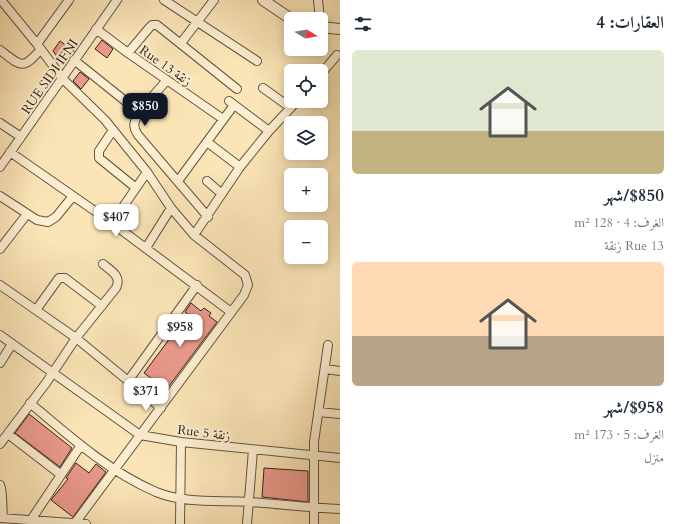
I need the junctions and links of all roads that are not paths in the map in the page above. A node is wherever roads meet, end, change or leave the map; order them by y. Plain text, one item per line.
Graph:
1 (1, 0) edge
2 (69, 0) edge
3 (117, 0) edge
4 (164, 0) edge
5 (214, 0) edge
6 (263, 0) edge
7 (318, 0) edge
8 (319, 12) edge
9 (284, 14) edge
10 (196, 22) junction
11 (328, 28) edge
12 (96, 29) junction
13 (340, 29) edge
14 (181, 43) junction
15 (39, 46) junction
16 (0, 50) edge
17 (128, 53) junction
18 (337, 55) dead end
19 (74, 60) junction
20 (257, 61) dead end
21 (328, 66) edge
22 (63, 78) junction
23 (167, 80) junction
24 (263, 88) dead end
25 (237, 89) dead end
26 (284, 103) edge
27 (291, 108) edge
28 (139, 112) junction
29 (223, 119) junction
30 (0, 123) edge
31 (113, 130) junction
32 (269, 131) junction
33 (21, 137) junction
34 (207, 142) junction
35 (10, 152) junction
36 (0, 166) edge
37 (240, 167) junction
38 (147, 172) junction
39 (207, 181) dead end
40 (178, 182) junction
41 (136, 188) junction
42 (222, 194) junction
43 (0, 196) edge
44 (73, 196) junction
45 (171, 208) junction
46 (27, 214) junction
47 (208, 217) junction
48 (112, 223) junction
49 (194, 235) junction
50 (146, 248) junction
51 (0, 249) edge
52 (103, 264) dead end
53 (0, 285) edge
54 (197, 285) junction
55 (102, 306) junction
56 (36, 310) junction
57 (231, 312) junction
58 (0, 335) edge
59 (76, 338) junction
60 (12, 344) junction
61 (328, 345) dead end
62 (0, 363) edge
63 (325, 369) junction
64 (340, 371) edge
65 (53, 372) junction
66 (128, 381) junction
67 (30, 403) junction
68 (161, 408) junction
69 (318, 412) junction
70 (340, 414) edge
71 (8, 434) junction
72 (140, 435) junction
73 (181, 442) junction
74 (0, 444) edge
75 (81, 445) junction
76 (253, 450) junction
77 (314, 456) junction
78 (340, 458) edge
79 (115, 470) junction
80 (60, 474) junction
81 (0, 485) edge
82 (181, 500) junction
83 (248, 502) junction
84 (314, 508) junction
85 (340, 509) edge
86 (1, 518) edge
87 (31, 520) junction
88 (75, 523) edge
89 (86, 524) edge
90 (180, 524) edge
91 (247, 524) edge
92 (314, 524) edge

1 - 15 street
2 - 15 street
3 - 12 street, RUE SIDI IFNI
4 - 10 street
5 - 10 street
6 - 9 street
7 - 8 street
10 - 14 street
10 - 20 street
11 - 13 street
12 - 17 street, Rue 13 زنقة
12 - 19 street, RUE SIDI IFNI
14 - 17 street
14 - 25 street
15 - 16 street
15 - 22 street
17 - 23 street, Rue 13 زنقة
18 - 21 street
19 - 22 street, RUE SIDI IFNI
19 - 28 street
22 - 31 street
22 - 33 street, RUE SIDI IFNI
23 - 28 street
23 - 29 street, Rue 13 زنقة
24 - 26 street
27 - 32 street
28 - 40 street
29 - 32 street
29 - 34 street
30 - 33 street
31 - 38 street
31 - 41 street
32 - 37 street
33 - 35 street, RUE SIDI IFNI
34 - 37 street
34 - 40 street
35 - 36 street, RUE SIDI IFNI
35 - 44 street
37 - 42 street
38 - 41 street
38 - 45 street
39 - 42 street
40 - 47 street
41 - 48 street
42 - 47 street
43 - 46 street
44 - 46 street
44 - 48 street
45 - 49 street
45 - 50 street
46 - 51 street
47 - 49 street
48 - 50 street
49 - 57 street
50 - 54 street
52 - 55 street
53 - 56 street
54 - 57 street
54 - 66 street
55 - 56 street
55 - 59 street
56 - 59 street
57 - 68 street
58 - 60 street, Rue 5 زنقة
59 - 65 street
59 - 66 street
60 - 62 street
60 - 65 street, Rue 5 زنقة
61 - 63 street
63 - 64 street
63 - 69 street
65 - 67 street
65 - 72 street, Rue 5 زنقة
66 - 68 street
67 - 71 street
67 - 75 street
68 - 72 street
69 - 70 street
69 - 77 street
71 - 74 street
71 - 80 street
72 - 73 street, Rue 5 زنقة
72 - 79 street
73 - 76 street, Rue 5 زنقة
73 - 82 street
75 - 79 street
75 - 80 street
76 - 77 street, Rue 5 زنقة
76 - 83 street
77 - 78 street, Rue 5 زنقة
77 - 84 street
79 - 82 street
79 - 88 street
80 - 87 street
81 - 86 street
82 - 83 street
82 - 90 street
83 - 84 street
83 - 91 street
84 - 85 street
84 - 92 street
86 - 87 street
87 - 88 street
88 - 89 street

